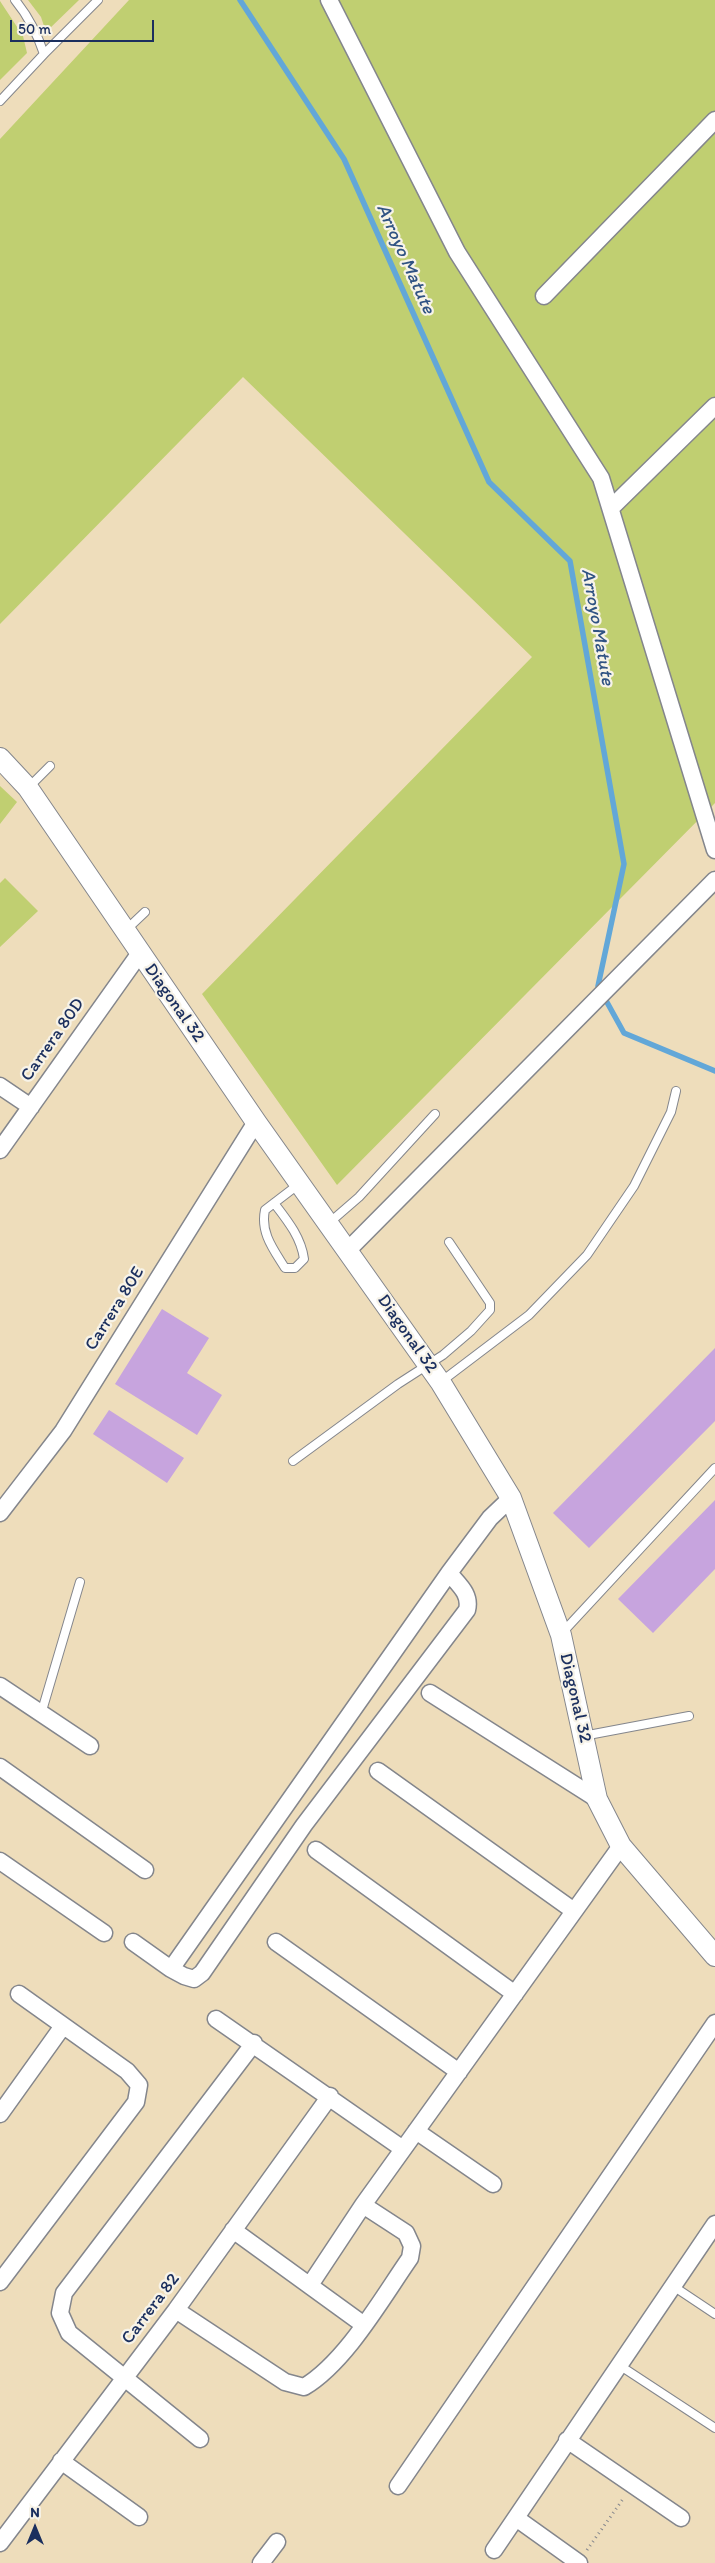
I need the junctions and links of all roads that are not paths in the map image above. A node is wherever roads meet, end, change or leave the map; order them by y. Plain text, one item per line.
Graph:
1 (15, 0) edge
2 (98, 0) edge
3 (329, 0) edge
4 (44, 54) junction
5 (0, 101) edge
6 (715, 120) edge
7 (544, 296) dead end
8 (715, 406) edge
9 (611, 508) junction
10 (0, 758) edge
11 (50, 766) dead end
12 (28, 788) junction
13 (715, 850) edge
14 (715, 880) edge
15 (145, 912) dead end
16 (126, 931) junction
17 (140, 953) junction
18 (0, 1086) edge
19 (676, 1091) dead end
20 (31, 1106) junction
21 (435, 1114) dead end
22 (256, 1122) junction
23 (0, 1150) edge
24 (300, 1183) junction
25 (274, 1203) junction
26 (329, 1223) junction
27 (449, 1242) dead end
28 (348, 1250) junction
29 (428, 1364) junction
30 (441, 1383) junction
31 (293, 1461) dead end
32 (715, 1468) edge
33 (511, 1498) junction
34 (0, 1513) edge
35 (449, 1573) junction
36 (80, 1582) dead end
37 (561, 1635) junction
38 (0, 1686) edge
39 (430, 1692) dead end
40 (41, 1714) junction
41 (689, 1716) dead end
42 (583, 1736) junction
43 (90, 1746) dead end
44 (0, 1767) edge
45 (378, 1770) dead end
46 (597, 1799) junction
47 (620, 1846) junction
48 (316, 1850) dead end
49 (0, 1861) edge
50 (145, 1870) dead end
51 (574, 1911) junction
52 (104, 1933) dead end
53 (133, 1942) dead end
54 (276, 1942) dead end
55 (715, 1956) edge
56 (171, 1969) junction
57 (19, 1994) dead end
58 (515, 1994) junction
59 (216, 2019) dead end
60 (715, 2023) edge
61 (63, 2026) junction
62 (254, 2043) junction
63 (459, 2072) junction
64 (330, 2096) junction
65 (0, 2114) edge
66 (416, 2131) junction
67 (403, 2149) junction
68 (493, 2184) dead end
69 (363, 2205) junction
70 (715, 2224) edge
71 (232, 2230) junction
72 (0, 2282) edge
73 (310, 2285) junction
74 (673, 2286) junction
75 (176, 2310) junction
76 (715, 2314) edge
77 (364, 2325) junction
78 (619, 2365) junction
79 (123, 2379) junction
80 (715, 2428) edge
81 (200, 2439) dead end
82 (567, 2440) junction
83 (60, 2461) junction
84 (398, 2486) dead end
85 (139, 2517) dead end
86 (516, 2518) junction
87 (681, 2518) dead end
88 (277, 2542) dead end
89 (0, 2543) edge
90 (494, 2550) dead end
91 (261, 2563) edge
92 (579, 2563) edge

1 - 4 lane
2 - 4 lane
3 - 9 street
4 - 5 lane
6 - 7 street
8 - 9 street
9 - 13 street
10 - 12 street, Diagonal 32
11 - 12 lane
12 - 16 street, Diagonal 32
14 - 28 street
15 - 16 lane
16 - 17 street, Diagonal 32
17 - 20 street, Carrera 80D
17 - 22 street, Diagonal 32
18 - 20 street
19 - 30 lane
20 - 23 street, Carrera 80D
21 - 26 lane
22 - 24 street, Diagonal 32
22 - 34 street, Carrera 80E
24 - 25 lane
24 - 26 street, Diagonal 32
25 - 25 lane
26 - 28 street, Diagonal 32
27 - 29 lane
28 - 29 street, Diagonal 32
29 - 30 street, Diagonal 32
29 - 31 lane
30 - 33 street, Diagonal 32
32 - 37 lane
33 - 35 street
33 - 37 street, Diagonal 32
35 - 56 street
35 - 56 street
36 - 40 lane
37 - 42 street, Diagonal 32
38 - 40 street
39 - 46 street
40 - 43 street
41 - 42 lane
42 - 46 street, Diagonal 32
44 - 50 street
45 - 51 street
46 - 47 street, Diagonal 32
47 - 51 street
47 - 55 street, Diagonal 32
48 - 58 street
49 - 52 street
51 - 58 street
53 - 56 street
54 - 63 street
57 - 61 street
58 - 63 street
59 - 62 street
60 - 84 street
61 - 65 street
61 - 72 street
62 - 64 street
62 - 79 street
63 - 66 street
64 - 67 street
64 - 71 street, Carrera 82
66 - 67 street
66 - 68 street
67 - 69 street
69 - 73 street
69 - 77 street
70 - 74 street
71 - 73 street
71 - 75 street, Carrera 82
73 - 77 street
74 - 76 lane
74 - 78 street
75 - 77 street
75 - 79 street, Carrera 82
78 - 80 lane
78 - 82 street
79 - 81 street
79 - 83 street, Carrera 82
82 - 86 street
82 - 87 street
83 - 85 street
83 - 89 street, Carrera 82
86 - 90 street
86 - 92 street
88 - 91 street

